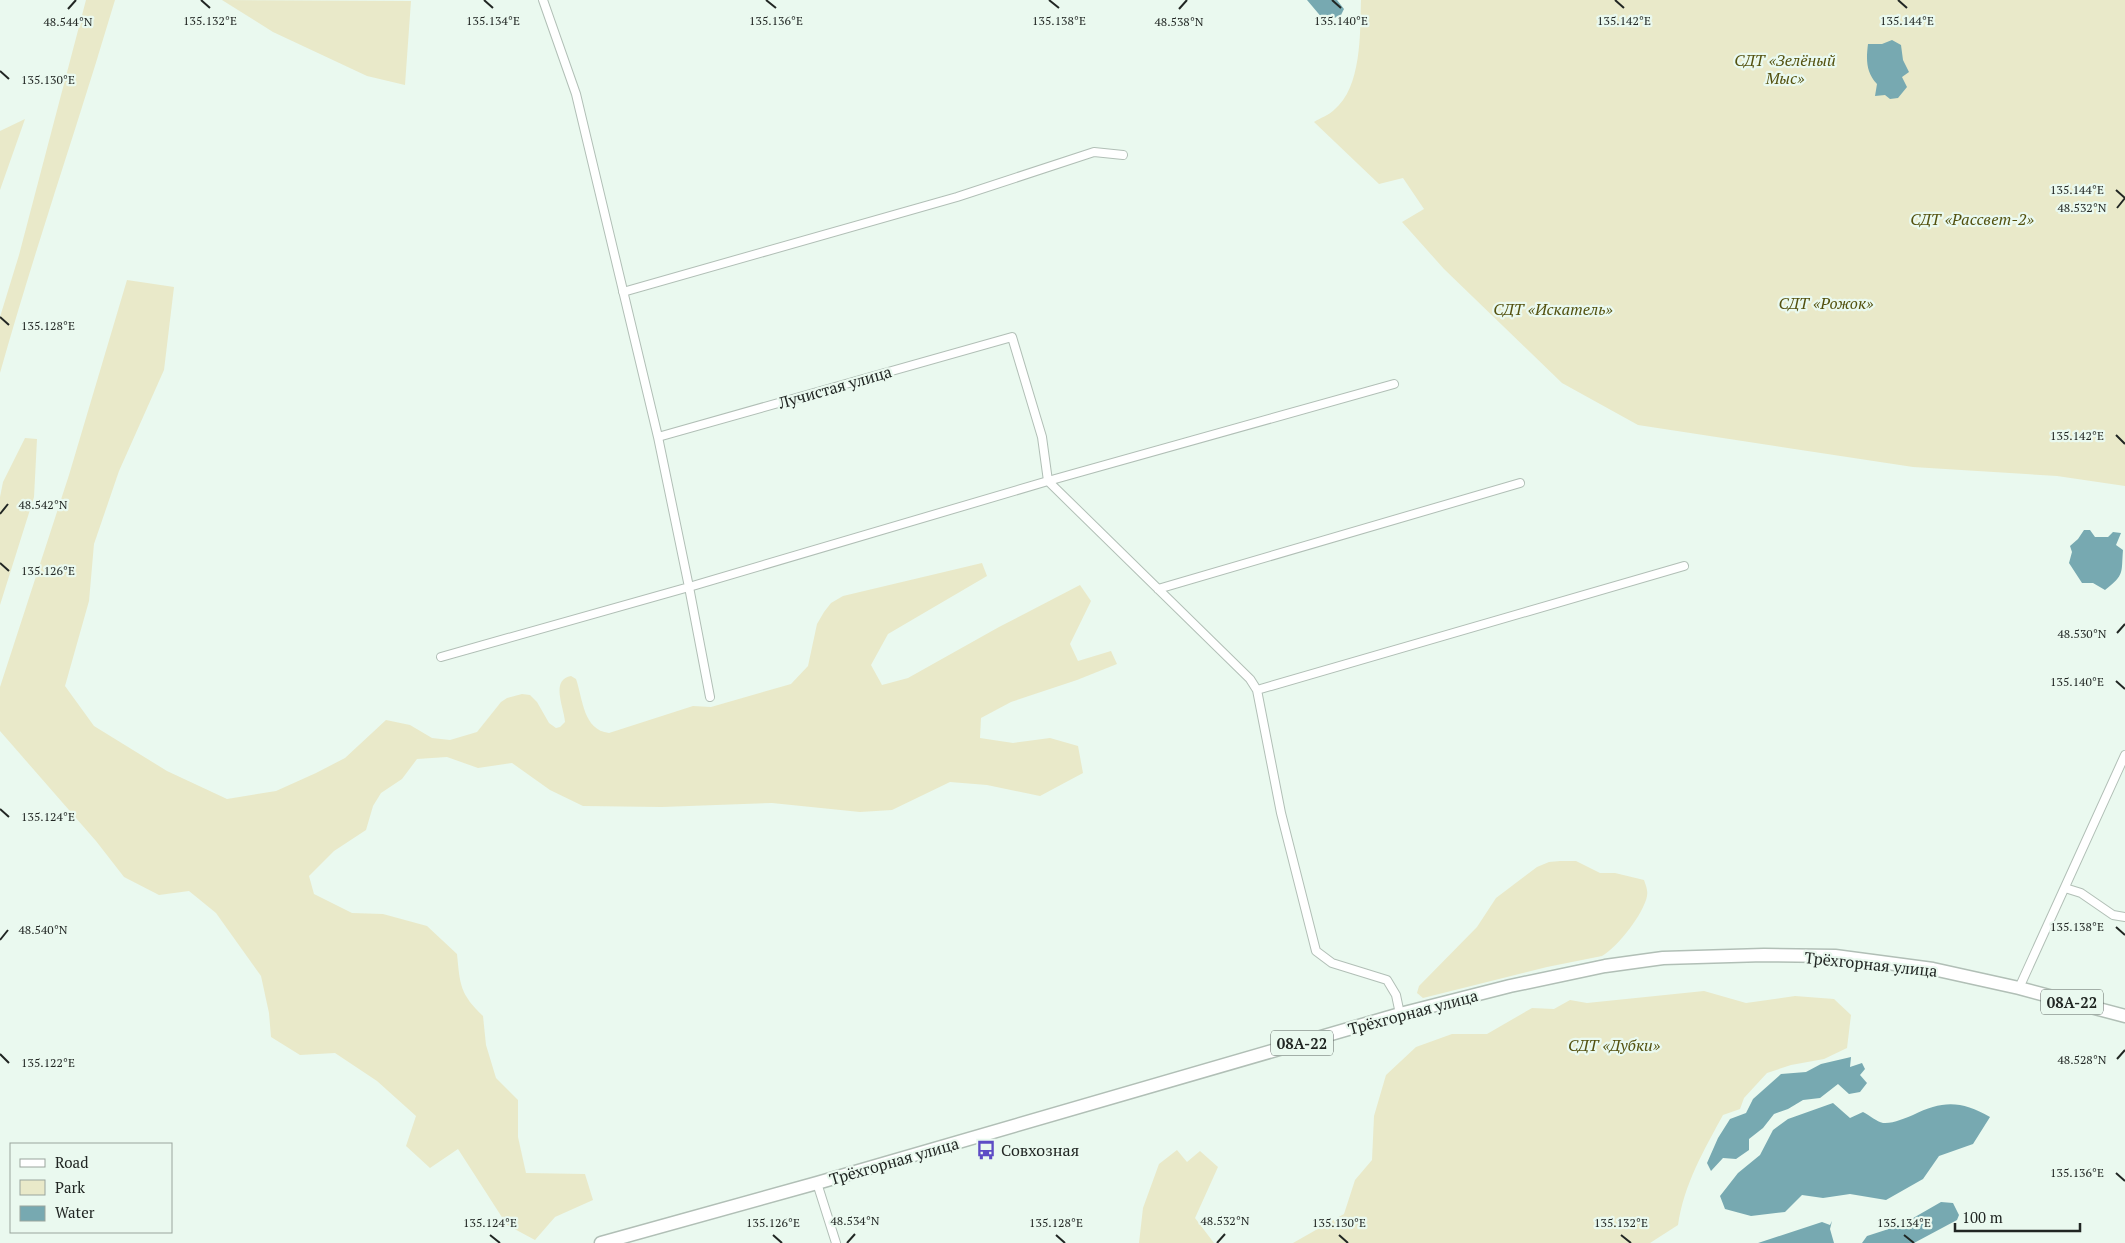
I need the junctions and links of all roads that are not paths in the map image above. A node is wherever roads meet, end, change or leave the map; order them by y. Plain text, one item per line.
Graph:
1 (543, 0) edge
2 (1123, 155) dead end
3 (623, 292) junction
4 (1394, 384) dead end
5 (658, 437) junction
6 (1048, 481) junction
7 (1520, 483) dead end
8 (1684, 566) dead end
9 (689, 587) junction
10 (1158, 589) junction
11 (441, 657) dead end
12 (1257, 690) junction
13 (710, 697) dead end
14 (2125, 755) edge
15 (2065, 888) junction
16 (2125, 917) edge
17 (2019, 988) junction
18 (1400, 1014) junction
19 (2125, 1016) edge
20 (818, 1183) junction
21 (601, 1243) edge
22 (836, 1243) edge

1 - 3 street
2 - 3 street
3 - 5 street
4 - 6 street
5 - 6 street, Лучистая улица
5 - 9 street
6 - 9 street
6 - 10 street
7 - 10 street
8 - 12 street
9 - 11 street
9 - 13 street
10 - 12 street
12 - 18 street
14 - 15 street
15 - 16 street
15 - 17 street
17 - 18 highway, Трёхгорная улица / 08А-22
17 - 19 highway, Трёхгорная улица / 08А-22
18 - 20 highway, Трёхгорная улица / 08А-22
20 - 21 highway, Трёхгорная улица / 08А-22
20 - 22 street

